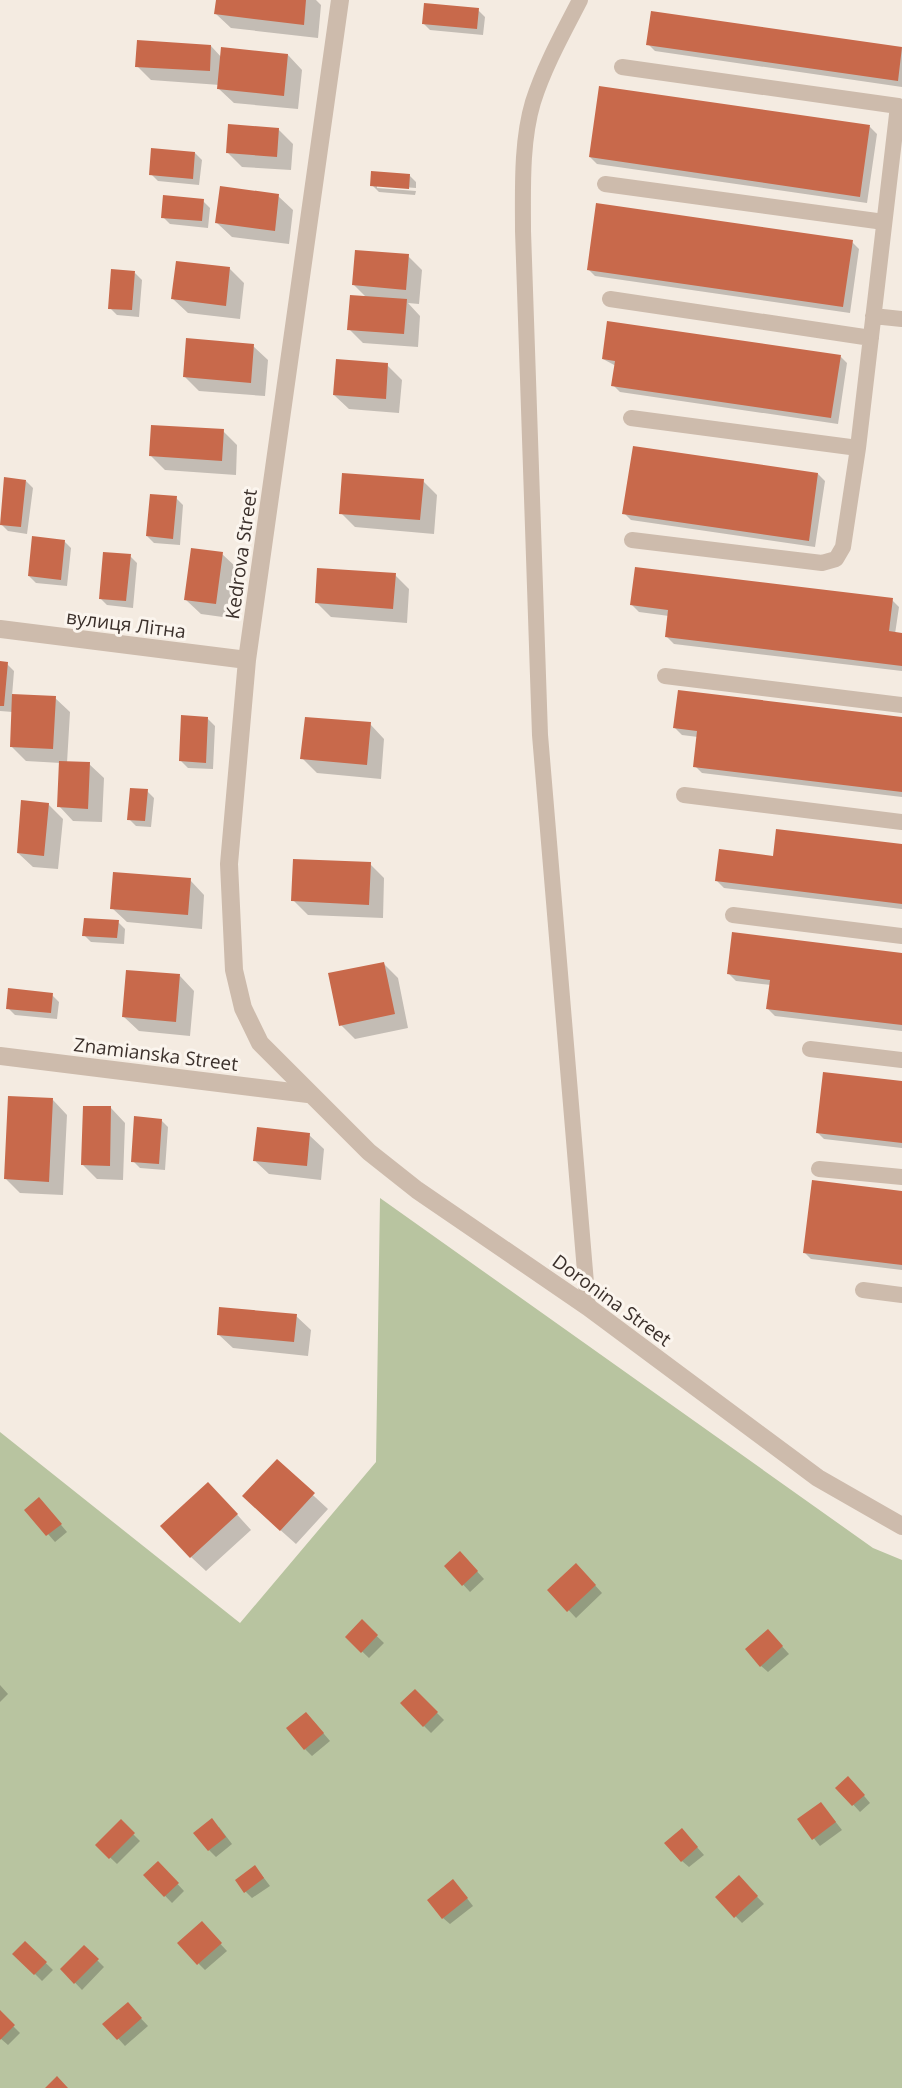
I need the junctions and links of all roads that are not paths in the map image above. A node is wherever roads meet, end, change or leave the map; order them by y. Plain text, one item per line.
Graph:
1 (340, 0) edge
2 (580, 0) edge
3 (622, 67) dead end
4 (605, 184) dead end
5 (884, 222) junction
6 (610, 299) dead end
7 (873, 316) junction
8 (902, 319) edge
9 (871, 338) junction
10 (631, 418) dead end
11 (858, 448) junction
12 (632, 540) dead end
13 (0, 629) edge
14 (247, 660) junction
15 (665, 676) dead end
16 (902, 705) edge
17 (684, 795) dead end
18 (902, 822) edge
19 (733, 915) dead end
20 (902, 936) edge
21 (810, 1049) dead end
22 (0, 1056) edge
23 (902, 1060) edge
24 (307, 1094) junction
25 (819, 1169) dead end
26 (902, 1177) edge
27 (863, 1290) dead end
28 (902, 1294) edge
29 (588, 1307) junction
30 (902, 1526) edge

1 - 14 street, Kedrova Street
2 - 29 lane
3 - 5 lane
4 - 5 lane
5 - 7 lane
6 - 9 lane
7 - 8 lane
7 - 9 lane
9 - 11 lane
10 - 11 lane
11 - 12 lane
13 - 14 street, вулиця Літна
14 - 24 street, Kedrova Street
15 - 16 lane
17 - 18 lane
19 - 20 lane
21 - 23 lane
22 - 24 street, Znamianska Street
24 - 29 street, Doronina Street
25 - 26 lane
27 - 28 lane
29 - 30 street, Doronina Street

